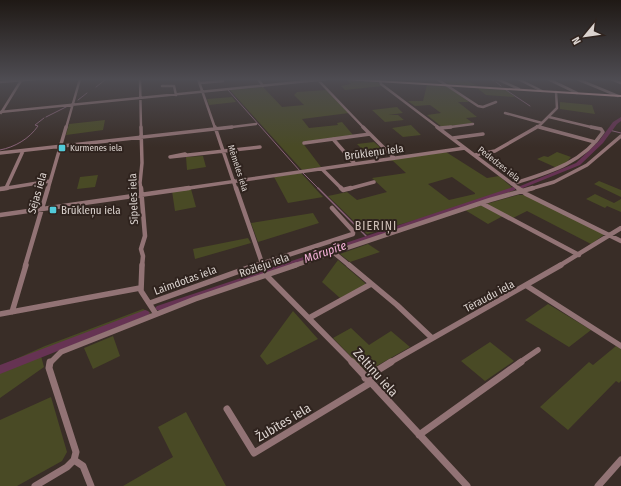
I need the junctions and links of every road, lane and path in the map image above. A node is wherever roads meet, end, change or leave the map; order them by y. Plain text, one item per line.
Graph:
1 (8, 102) edge
2 (73, 102) edge
3 (104, 102) edge
4 (140, 102) edge
5 (206, 102) edge
6 (339, 102) edge
7 (405, 102) edge
8 (472, 102) edge
9 (496, 102) dead end
10 (557, 102) edge
11 (72, 105) junction
12 (1, 113) edge
13 (505, 113) dead end
14 (549, 117) junction
15 (256, 124) dead end
16 (473, 124) dead end
17 (542, 124) junction
18 (537, 126) junction
19 (440, 128) junction
20 (216, 129) junction
21 (370, 134) junction
22 (483, 134) dead end
23 (621, 136) edge
24 (141, 138) junction
25 (453, 138) junction
26 (333, 139) junction
27 (595, 142) junction
28 (304, 143) dead end
29 (60, 147) junction
30 (260, 147) dead end
31 (465, 148) junction
32 (23, 151) junction
33 (224, 151) junction
34 (0, 153) edge
35 (185, 154) dead end
36 (474, 155) junction
37 (394, 158) junction
38 (355, 164) junction
39 (322, 169) junction
40 (50, 181) junction
41 (234, 181) junction
42 (374, 182) dead end
43 (512, 184) junction
44 (6, 188) junction
45 (0, 189) edge
46 (522, 192) junction
47 (143, 195) junction
48 (482, 203) junction
49 (332, 208) dead end
50 (42, 209) junction
51 (0, 215) edge
52 (621, 228) edge
53 (610, 235) junction
54 (621, 240) edge
55 (333, 252) junction
56 (579, 255) junction
57 (262, 263) junction
58 (266, 274) junction
59 (371, 284) junction
60 (528, 286) junction
61 (140, 288) junction
62 (150, 303) junction
63 (12, 312) junction
64 (0, 314) edge
65 (156, 314) junction
66 (309, 318) junction
67 (432, 338) junction
68 (621, 346) edge
69 (538, 350) dead end
70 (367, 380) junction
71 (227, 409) dead end
72 (419, 436) junction
73 (74, 460) junction
74 (621, 460) edge
75 (35, 486) edge
76 (91, 486) edge
77 (467, 486) edge
78 (598, 486) edge

1 - 12 street
2 - 11 street, Sējas iela
3 - 11 street
4 - 24 street, Sīpeles iela
5 - 20 street, Mēmeles iela
6 - 21 street
7 - 19 street, Pededzes iela
8 - 9 street
10 - 14 street
11 - 12 street
11 - 29 street, Sējas iela
13 - 17 street
14 - 17 street
14 - 27 street
15 - 20 street
16 - 19 street
17 - 18 street
18 - 27 street
18 - 36 street
19 - 25 street, Pededzes iela
20 - 24 street
20 - 33 street, Mēmeles iela
21 - 26 street
21 - 37 street
22 - 25 street
23 - 46 street, Rožleju iela
24 - 29 street
24 - 47 street, Sīpeles iela
25 - 31 street, Pededzes iela
26 - 28 street
26 - 38 street
27 - 43 street
29 - 32 street
29 - 40 street, Sējas iela
30 - 33 street
31 - 36 street, Pededzes iela
31 - 37 street, Brūkleņu iela
32 - 34 street
32 - 44 street
33 - 35 street
33 - 41 street, Mēmeles iela
36 - 43 street, Pededzes iela
37 - 38 street, Brūkleņu iela
38 - 39 street, Brūkleņu iela
39 - 41 street, Brūkleņu iela
39 - 42 street
40 - 44 street
40 - 50 street, Sējas iela
41 - 47 street, Brūkleņu iela
41 - 57 street, Mēmeles iela
43 - 46 street, Pededzes iela
44 - 45 street
46 - 48 street, Rožleju iela
46 - 53 street, Pededzes iela
47 - 50 street, Brūkleņu iela
47 - 61 street, Sīpeles iela
48 - 55 street, Rožleju iela
48 - 56 street
49 - 57 street, Laimdotas iela
50 - 51 street, Brūkleņu iela
50 - 63 street, Sējas iela
52 - 53 street, Tēraudu iela
53 - 54 street, Pededzes iela
53 - 56 street, Tēraudu iela
55 - 58 street, Rožleju iela
55 - 59 street
56 - 60 street, Tēraudu iela
57 - 62 street, Laimdotas iela
58 - 65 street, Rožleju iela
58 - 66 street, Zeltiņu iela
59 - 66 street
59 - 67 street
60 - 67 street, Tēraudu iela
60 - 68 street
61 - 62 street
61 - 63 street
62 - 65 street
63 - 64 street
65 - 73 street, Rožleju iela
66 - 70 street, Zeltiņu iela
67 - 70 street, Tēraudu iela
69 - 72 street
70 - 71 street, Žubītes iela
70 - 72 street, Zeltiņu iela
72 - 77 street, Zeltiņu iela
73 - 75 street
73 - 76 street
74 - 78 street

